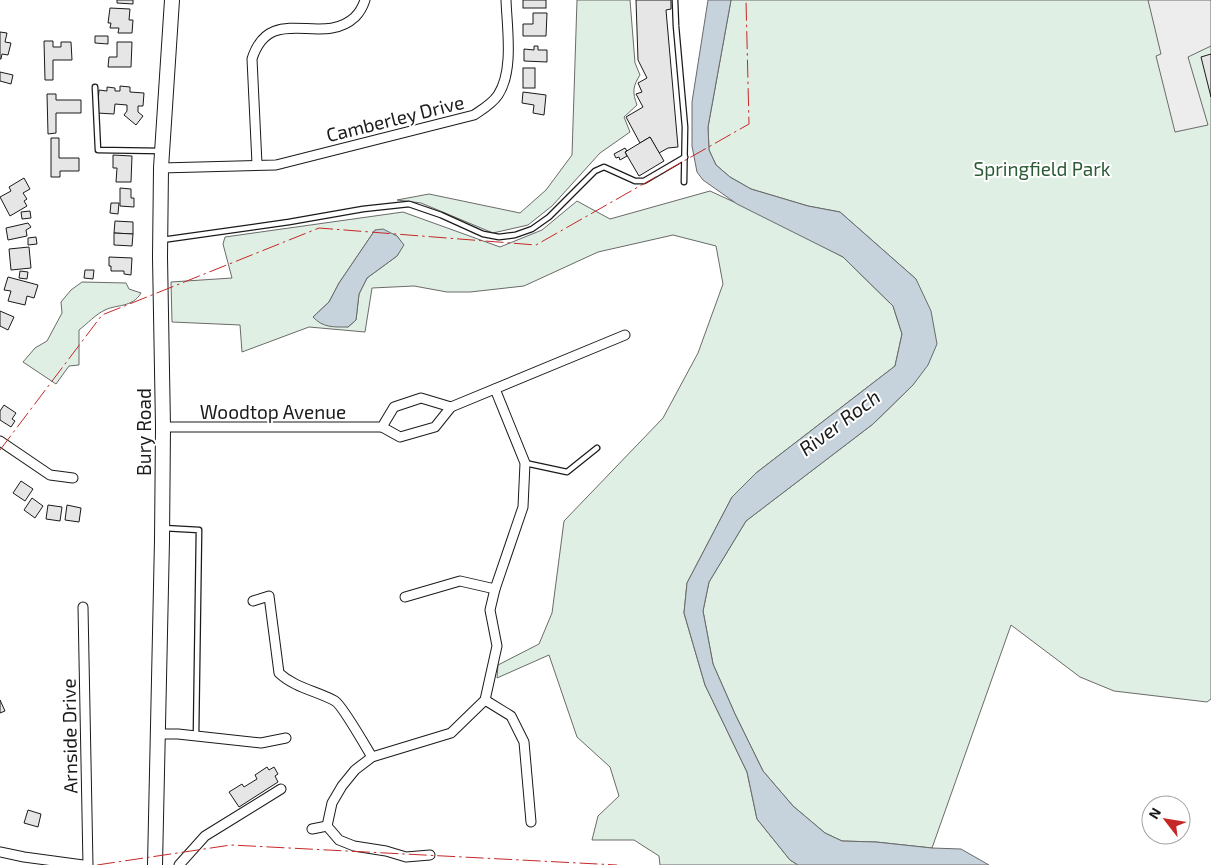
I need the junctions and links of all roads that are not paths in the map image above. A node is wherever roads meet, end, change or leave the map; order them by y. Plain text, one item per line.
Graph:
1 (172, 0) edge
2 (364, 0) edge
3 (506, 0) edge
4 (675, 0) edge
5 (95, 87) dead end
6 (162, 151) junction
7 (684, 157) junction
8 (257, 164) junction
9 (161, 168) junction
10 (684, 182) dead end
11 (160, 240) junction
12 (624, 335) dead end
13 (494, 389) junction
14 (451, 407) junction
15 (163, 427) junction
16 (382, 427) junction
17 (2, 445) edge
18 (597, 448) dead end
19 (525, 463) junction
20 (73, 478) dead end
21 (162, 528) junction
22 (495, 589) junction
23 (405, 597) dead end
24 (253, 601) dead end
25 (83, 607) dead end
26 (485, 700) junction
27 (157, 734) junction
28 (196, 736) junction
29 (286, 738) dead end
30 (372, 757) junction
31 (282, 789) dead end
32 (531, 822) dead end
33 (327, 826) junction
34 (312, 829) dead end
35 (0, 852) edge
36 (430, 855) dead end
37 (69, 864) edge
38 (83, 865) edge
39 (88, 865) edge
40 (155, 865) edge
41 (179, 865) edge

1 - 6 main road, Bury Road
2 - 8 street
3 - 8 street, Camberley Drive
4 - 7 lane
5 - 6 lane
6 - 9 main road, Bury Road
7 - 10 lane
7 - 11 lane
8 - 9 street, Camberley Drive
9 - 11 main road, Bury Road
11 - 15 main road, Bury Road
12 - 13 street, Woodtop Avenue
13 - 14 street, Woodtop Avenue
13 - 19 street
14 - 16 street, Woodtop Avenue
14 - 16 street
15 - 16 street, Woodtop Avenue
15 - 21 main road, Bury Road
17 - 20 street
18 - 19 lane
19 - 22 street
21 - 27 main road, Bury Road
21 - 28 lane
22 - 23 street
22 - 26 street
24 - 30 street
25 - 39 street, Arnside Drive
26 - 30 street
26 - 32 street
27 - 28 street
27 - 40 main road, Bury Road
28 - 29 street
30 - 33 street
31 - 41 street
33 - 34 street
33 - 36 street
35 - 37 street
37 - 38 street

